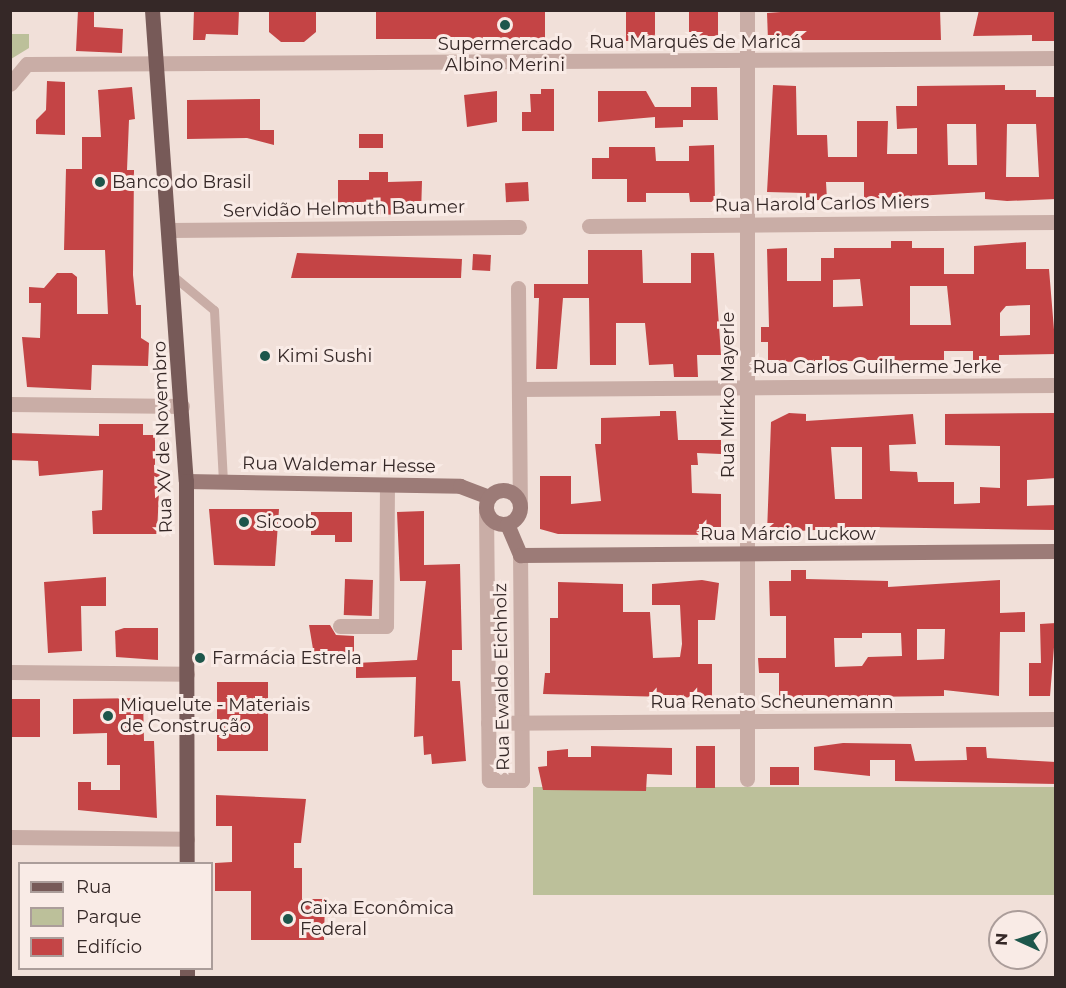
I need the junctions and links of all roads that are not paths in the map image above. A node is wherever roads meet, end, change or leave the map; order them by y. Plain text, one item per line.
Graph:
1 (152, 10) edge
2 (747, 10) edge
3 (1056, 58) edge
4 (747, 61) junction
5 (154, 65) junction
6 (10, 84) edge
7 (1056, 222) edge
8 (747, 224) junction
9 (519, 226) dead end
10 (589, 226) dead end
11 (170, 230) junction
12 (173, 276) junction
13 (518, 288) dead end
14 (1056, 386) edge
15 (747, 387) junction
16 (519, 389) junction
17 (10, 404) edge
18 (182, 406) junction
19 (186, 481) junction
20 (223, 482) junction
21 (387, 485) junction
22 (488, 503) junction
23 (520, 507) junction
24 (507, 524) junction
25 (1056, 551) edge
26 (747, 553) junction
27 (520, 555) junction
28 (340, 626) dead end
29 (10, 672) edge
30 (187, 674) junction
31 (1056, 719) edge
32 (747, 722) junction
33 (488, 723) junction
34 (522, 723) junction
35 (747, 779) dead end
36 (10, 837) edge
37 (187, 839) junction
38 (187, 862) edge

1 - 5 main road, Rua XV de Novembro
2 - 4 street, Rua Mirko Mayerle
3 - 4 street, Rua Marquês de Maricá
4 - 5 street, Rua Marquês de Maricá
4 - 8 street, Rua Mirko Mayerle
5 - 6 street, Rua Marquês de Maricá
5 - 11 main road, Rua XV de Novembro
7 - 8 street, Rua Harold Carlos Miers
8 - 10 street, Rua Harold Carlos Miers
8 - 15 street, Rua Mirko Mayerle
9 - 11 street, Servidão Helmuth Baumer
11 - 12 main road, Rua XV de Novembro
12 - 18 main road, Rua XV de Novembro
12 - 20 lane
13 - 16 street
14 - 15 street, Rua Carlos Guilherme Jerke
15 - 16 street, Rua Carlos Guilherme Jerke
15 - 26 street, Rua Mirko Mayerle
16 - 23 street
17 - 18 street
18 - 19 main road, Rua XV de Novembro
19 - 20 street, Rua Waldemar Hesse
19 - 30 main road, Rua XV de Novembro
20 - 21 street, Rua Waldemar Hesse
21 - 22 street, Rua Waldemar Hesse
21 - 28 street
22 - 23 street
22 - 24 street
22 - 33 street, Rua Ewaldo Eichholz
23 - 24 street
24 - 27 street, Rua Ewaldo Eichholz
25 - 26 street, Rua Márcio Luckow
26 - 27 street, Rua Márcio Luckow
26 - 32 street, Rua Mirko Mayerle
27 - 34 street, Rua Ewaldo Eichholz
29 - 30 street
30 - 37 main road, Rua XV de Novembro
31 - 32 street, Rua Renato Scheunemann
32 - 34 street, Rua Renato Scheunemann
32 - 35 street, Rua Mirko Mayerle
33 - 34 street, Rua Renato Scheunemann
33 - 34 street, Rua Ewaldo Eichholz
36 - 37 street
37 - 38 main road, Rua XV de Novembro

